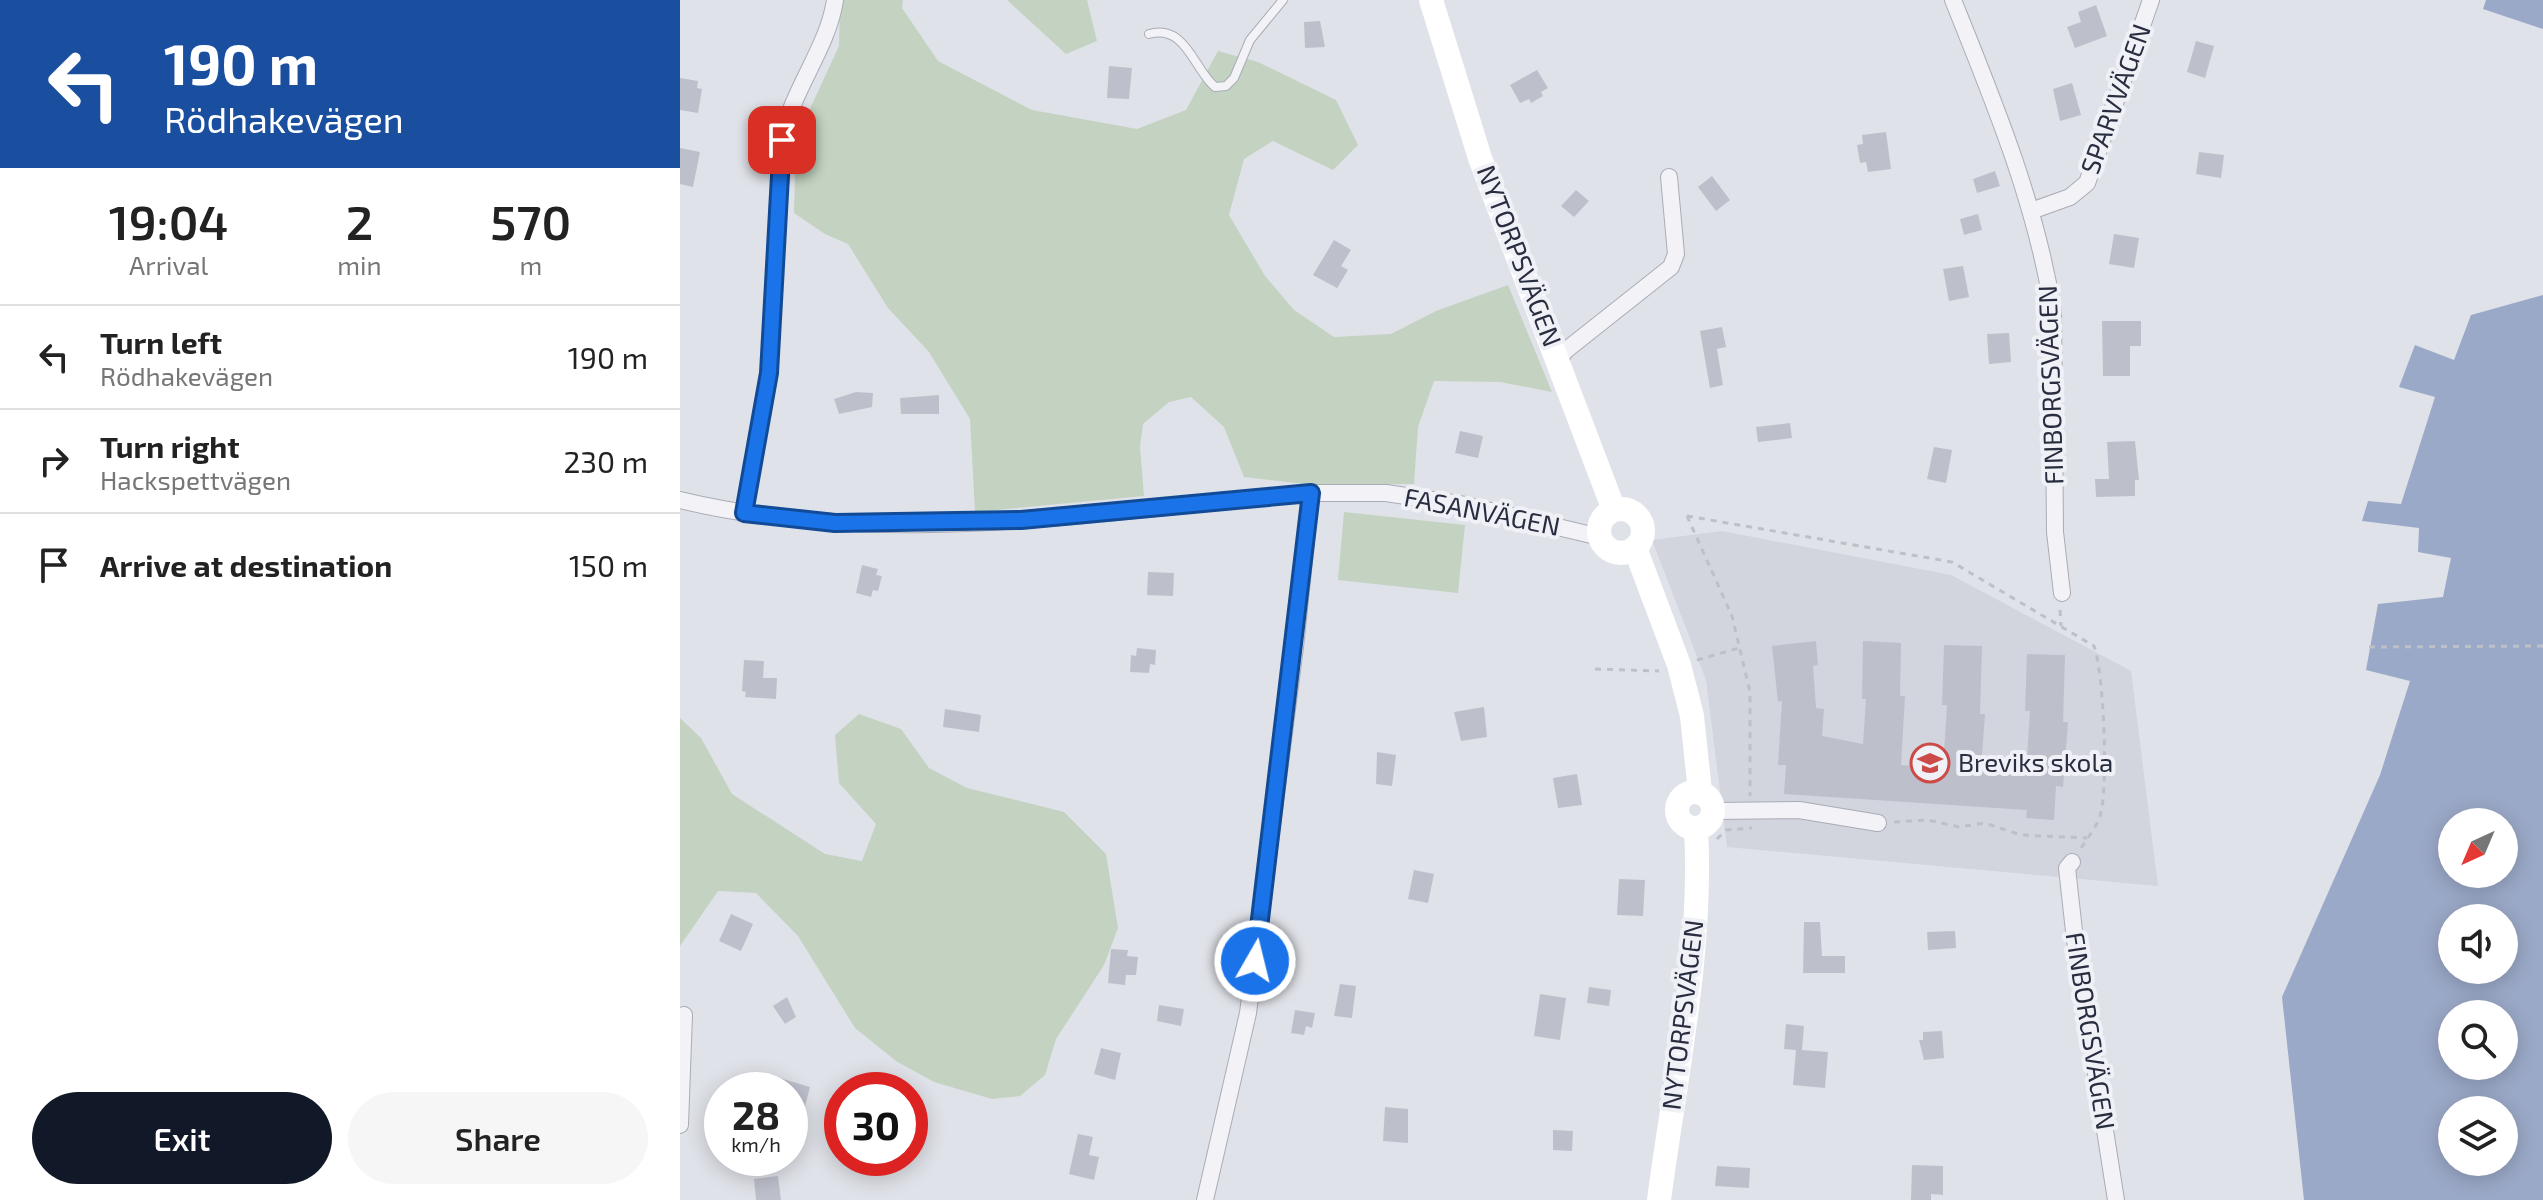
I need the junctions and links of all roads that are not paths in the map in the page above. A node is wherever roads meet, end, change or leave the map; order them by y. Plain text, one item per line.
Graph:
1 (835, 0) edge
2 (1283, 0) edge
3 (1431, 0) edge
4 (1953, 0) edge
5 (2151, 0) edge
6 (1149, 34) dead end
7 (1669, 177) dead end
8 (2031, 211) junction
9 (1559, 361) junction
10 (1311, 493) junction
11 (680, 500) edge
12 (1614, 510) junction
13 (744, 513) junction
14 (1600, 537) junction
15 (1628, 550) junction
16 (2062, 593) dead end
17 (1700, 799) junction
18 (1878, 823) road end
19 (1696, 829) junction
20 (2072, 862) road end
21 (684, 1015) dead end
22 (680, 1125) edge
23 (1205, 1200) edge
24 (1659, 1200) edge
25 (2116, 1200) edge

1 - 13 street
2 - 6 lane
3 - 9 street, NYTORPSVÄGEN
4 - 8 street, FINBORGSVÄGEN
5 - 8 street, SPARVVÄGEN
7 - 9 street
8 - 16 street, FINBORGSVÄGEN
9 - 12 street, NYTORPSVÄGEN
10 - 13 street, FASANVÄGEN
10 - 14 street, FASANVÄGEN
10 - 23 street
11 - 13 street, FASANVÄGEN
12 - 14 street
12 - 15 street
14 - 15 street
15 - 17 street
17 - 18 street
17 - 19 street
17 - 19 street
19 - 24 street, NYTORPSVÄGEN
20 - 25 street, FINBORGSVÄGEN
21 - 22 street

